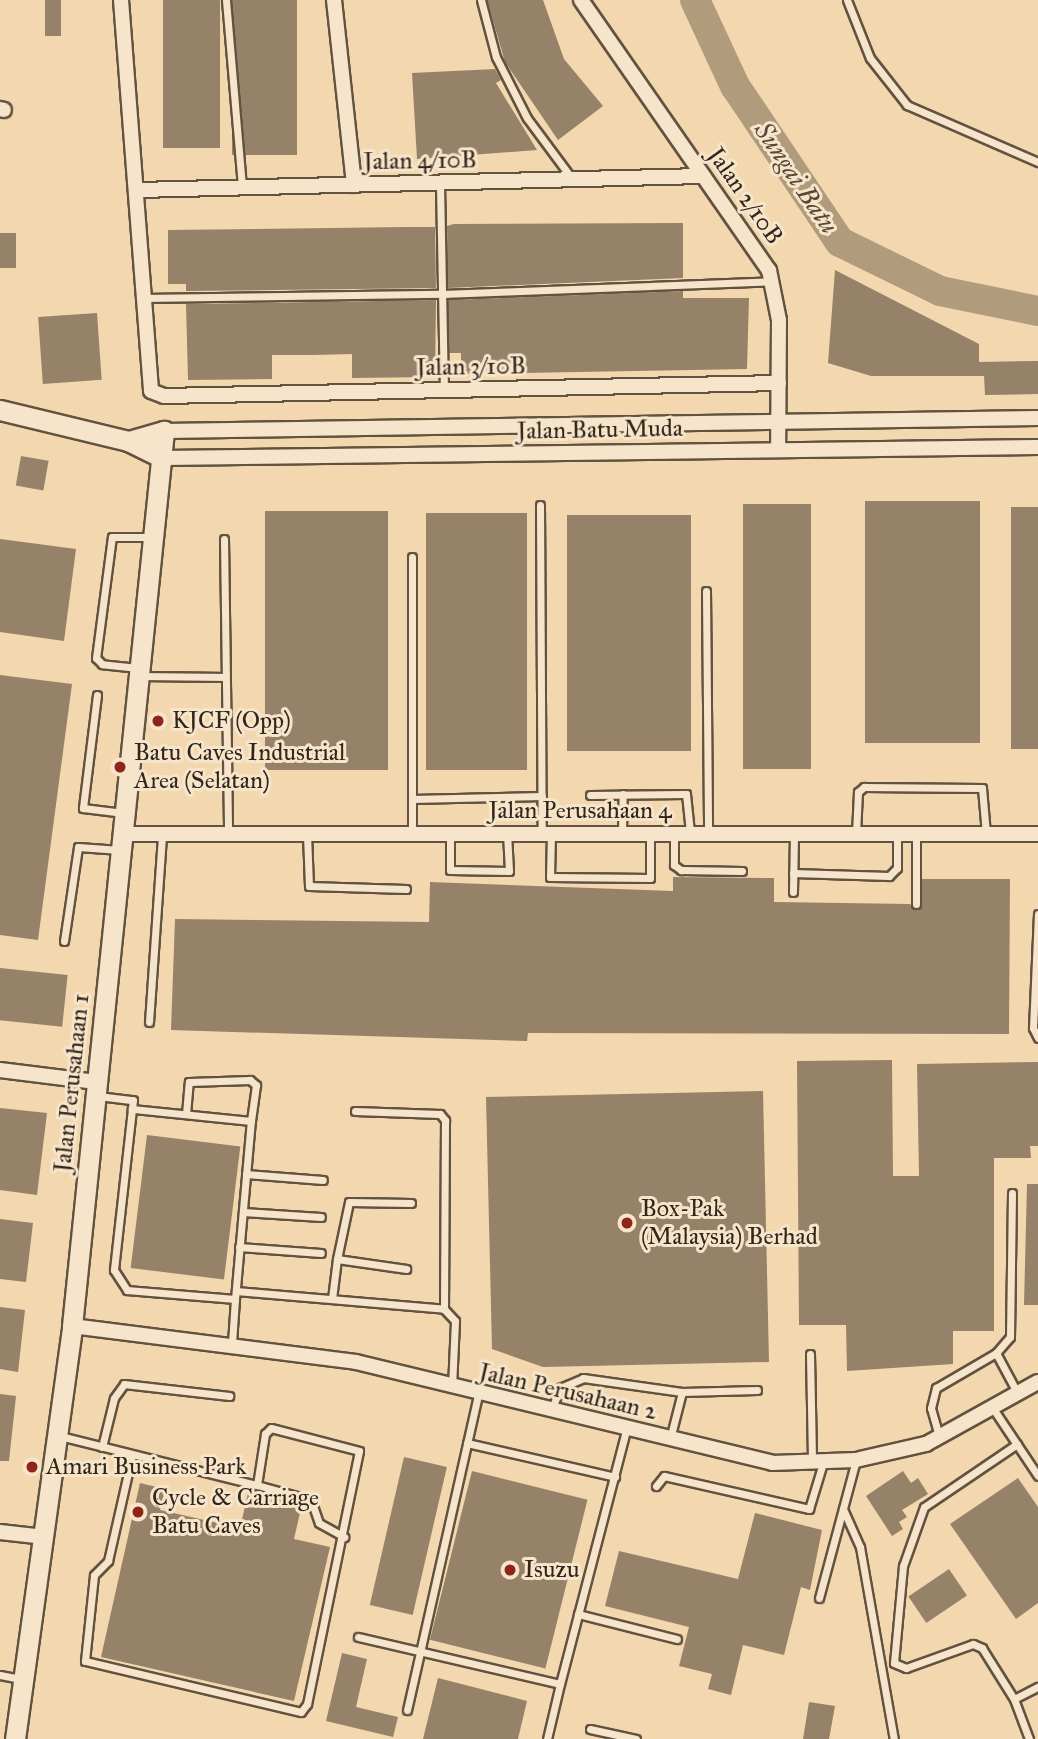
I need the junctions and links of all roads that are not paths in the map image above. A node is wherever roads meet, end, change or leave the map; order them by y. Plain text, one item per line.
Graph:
1 (121, 0) edge
2 (226, 0) edge
3 (334, 0) edge
4 (481, 0) edge
5 (581, 0) edge
6 (847, 0) edge
7 (1038, 162) edge
8 (703, 176) junction
9 (573, 180) junction
10 (440, 184) junction
11 (354, 186) junction
12 (242, 188) junction
13 (138, 190) junction
14 (773, 281) junction
15 (442, 294) junction
16 (144, 298) junction
17 (779, 383) junction
18 (443, 390) junction
19 (0, 410) edge
20 (1038, 418) edge
21 (778, 419) junction
22 (164, 430) junction
23 (128, 441) junction
24 (1038, 447) edge
25 (778, 450) junction
26 (163, 458) junction
27 (540, 505) dead end
28 (156, 538) junction
29 (224, 539) dead end
30 (412, 558) dead end
31 (706, 591) dead end
32 (142, 672) junction
33 (225, 677) junction
34 (97, 695) dead end
35 (623, 793) junction
36 (590, 795) dead end
37 (542, 796) junction
38 (412, 799) junction
39 (125, 813) junction
40 (508, 833) junction
41 (546, 833) junction
42 (622, 833) junction
43 (650, 833) junction
44 (674, 833) junction
45 (690, 833) junction
46 (708, 833) junction
47 (793, 833) junction
48 (856, 833) junction
49 (897, 833) junction
50 (162, 834) junction
51 (307, 834) junction
52 (412, 834) junction
53 (450, 834) junction
54 (916, 834) junction
55 (986, 834) junction
56 (1038, 834) edge
57 (228, 835) junction
58 (121, 842) junction
59 (742, 871) dead end
60 (793, 873) junction
61 (406, 889) dead end
62 (793, 892) dead end
63 (916, 904) dead end
64 (1038, 914) edge
65 (64, 941) dead end
66 (149, 1023) dead end
67 (1038, 1038) edge
68 (0, 1070) edge
69 (95, 1088) junction
70 (132, 1109) junction
71 (355, 1111) dead end
72 (186, 1114) junction
73 (251, 1121) junction
74 (246, 1174) junction
75 (323, 1180) dead end
76 (1012, 1193) dead end
77 (411, 1203) dead end
78 (243, 1212) junction
79 (321, 1217) dead end
80 (239, 1247) junction
81 (321, 1253) dead end
82 (337, 1259) junction
83 (406, 1269) dead end
84 (235, 1295) junction
85 (332, 1299) junction
86 (444, 1309) junction
87 (72, 1326) junction
88 (232, 1343) junction
89 (996, 1353) junction
90 (810, 1354) dead end
91 (1038, 1382) edge
92 (452, 1387) junction
93 (757, 1390) dead end
94 (682, 1392) junction
95 (1018, 1395) junction
96 (229, 1396) dead end
97 (478, 1396) junction
98 (994, 1410) junction
99 (551, 1413) junction
100 (626, 1430) junction
101 (58, 1436) junction
102 (940, 1437) junction
103 (670, 1439) junction
104 (467, 1443) junction
105 (1017, 1444) junction
106 (102, 1447) junction
107 (132, 1455) junction
108 (856, 1460) junction
109 (818, 1463) junction
110 (1038, 1476) edge
111 (615, 1477) junction
112 (257, 1485) junction
113 (656, 1486) dead end
114 (843, 1509) junction
115 (0, 1532) edge
116 (45, 1537) junction
117 (344, 1537) junction
118 (819, 1598) dead end
119 (578, 1614) junction
120 (358, 1636) dead end
121 (677, 1639) dead end
122 (420, 1649) junction
123 (0, 1675) edge
124 (25, 1680) junction
125 (560, 1684) junction
126 (1038, 1687) edge
127 (1014, 1699) junction
128 (407, 1710) dead end
129 (590, 1729) dead end
130 (15, 1739) edge
131 (547, 1739) edge
132 (636, 1739) edge
133 (894, 1739) edge
134 (1029, 1739) edge

1 - 13 street
2 - 12 lane
3 - 11 street
4 - 9 lane
5 - 8 street, Jalan 2/10B
6 - 7 lane
8 - 9 street, Jalan 4/10B
8 - 14 street, Jalan 2/10B
9 - 10 street, Jalan 4/10B
10 - 11 street, Jalan 4/10B
10 - 15 lane
11 - 12 street, Jalan 4/10B
12 - 13 street, Jalan 4/10B
13 - 16 street
14 - 15 lane
14 - 17 street, Jalan 2/10B
15 - 16 lane
15 - 18 lane
16 - 18 street, Jalan 3/10B
17 - 18 street, Jalan 3/10B
17 - 21 street, Jalan 2/10B
19 - 23 street
20 - 21 street, Jalan Batu Muda
21 - 22 street, Jalan Batu Muda
21 - 25 street, Jalan 2/10B
22 - 23 street
22 - 26 street, Jalan Perusahaan 1
23 - 26 street
24 - 25 street, Jalan Batu Muda
25 - 26 street, Jalan Batu Muda
26 - 28 street, Jalan Perusahaan 1
27 - 37 lane
28 - 32 street, Jalan Perusahaan 1
28 - 32 lane
29 - 33 lane
30 - 38 lane
31 - 46 lane
32 - 33 lane
32 - 39 street, Jalan Perusahaan 1
33 - 57 lane
34 - 39 lane
35 - 36 lane
35 - 42 lane
35 - 45 lane
37 - 38 lane
37 - 41 lane
38 - 52 lane
39 - 58 street, Jalan Perusahaan 1
40 - 41 street, Jalan Perusahaan 4
40 - 53 street, Jalan Perusahaan 4
40 - 53 lane
41 - 42 street, Jalan Perusahaan 4
41 - 43 lane
42 - 43 street, Jalan Perusahaan 4
43 - 44 street, Jalan Perusahaan 4
44 - 45 street, Jalan Perusahaan 4
44 - 59 lane
45 - 46 street, Jalan Perusahaan 4
46 - 47 street, Jalan Perusahaan 4
47 - 48 street, Jalan Perusahaan 4
47 - 60 lane
48 - 49 street, Jalan Perusahaan 4
48 - 55 lane
49 - 54 street, Jalan Perusahaan 4
49 - 60 lane
50 - 57 street, Jalan Perusahaan 4
50 - 58 street, Jalan Perusahaan 4
50 - 66 lane
51 - 52 street, Jalan Perusahaan 4
51 - 57 street, Jalan Perusahaan 4
51 - 61 lane
52 - 53 street, Jalan Perusahaan 4
54 - 55 street, Jalan Perusahaan 4
54 - 63 lane
55 - 56 street, Jalan Perusahaan 4
58 - 65 lane
58 - 69 street, Jalan Perusahaan 1
60 - 62 lane
64 - 67 lane
68 - 69 street
69 - 70 lane
69 - 87 street, Jalan Perusahaan 1
70 - 72 lane
70 - 84 lane
71 - 86 lane
72 - 73 lane
72 - 73 lane
73 - 74 lane
74 - 75 lane
74 - 78 lane
76 - 89 lane
77 - 82 lane
78 - 79 lane
78 - 80 lane
80 - 81 lane
80 - 84 lane
82 - 83 lane
82 - 85 lane
84 - 85 lane
84 - 88 lane
85 - 86 lane
86 - 92 lane
87 - 88 street, Jalan Perusahaan 2
87 - 101 street, Jalan Perusahaan 1
88 - 92 street, Jalan Perusahaan 2
89 - 95 lane
89 - 102 lane
90 - 109 lane
91 - 95 street, Jalan Perusahaan 2
92 - 97 street, Jalan Perusahaan 2
93 - 94 lane
94 - 99 lane
94 - 103 lane
95 - 98 street, Jalan Perusahaan 2
96 - 106 lane
97 - 99 street, Jalan Perusahaan 2
97 - 104 lane
98 - 102 street, Jalan Perusahaan 2
98 - 105 lane
99 - 100 street, Jalan Perusahaan 2
100 - 103 street, Jalan Perusahaan 2
100 - 111 lane
101 - 106 lane
101 - 116 street, Jalan Perusahaan 1
102 - 108 street, Jalan Perusahaan 2
103 - 109 street, Jalan Perusahaan 2
104 - 111 lane
104 - 122 lane
105 - 110 lane
105 - 127 lane
106 - 107 lane
107 - 112 lane
107 - 117 lane
108 - 109 street, Jalan Perusahaan 2
108 - 114 lane
109 - 113 lane
111 - 119 lane
112 - 117 lane
112 - 117 lane
114 - 118 lane
114 - 133 lane
115 - 116 street
116 - 124 street, Jalan Perusahaan 1
119 - 121 lane
119 - 125 lane
120 - 122 lane
122 - 125 lane
122 - 128 lane
123 - 124 lane
124 - 130 street, Jalan Perusahaan 1
125 - 131 lane
126 - 127 lane
127 - 134 lane
129 - 132 lane

